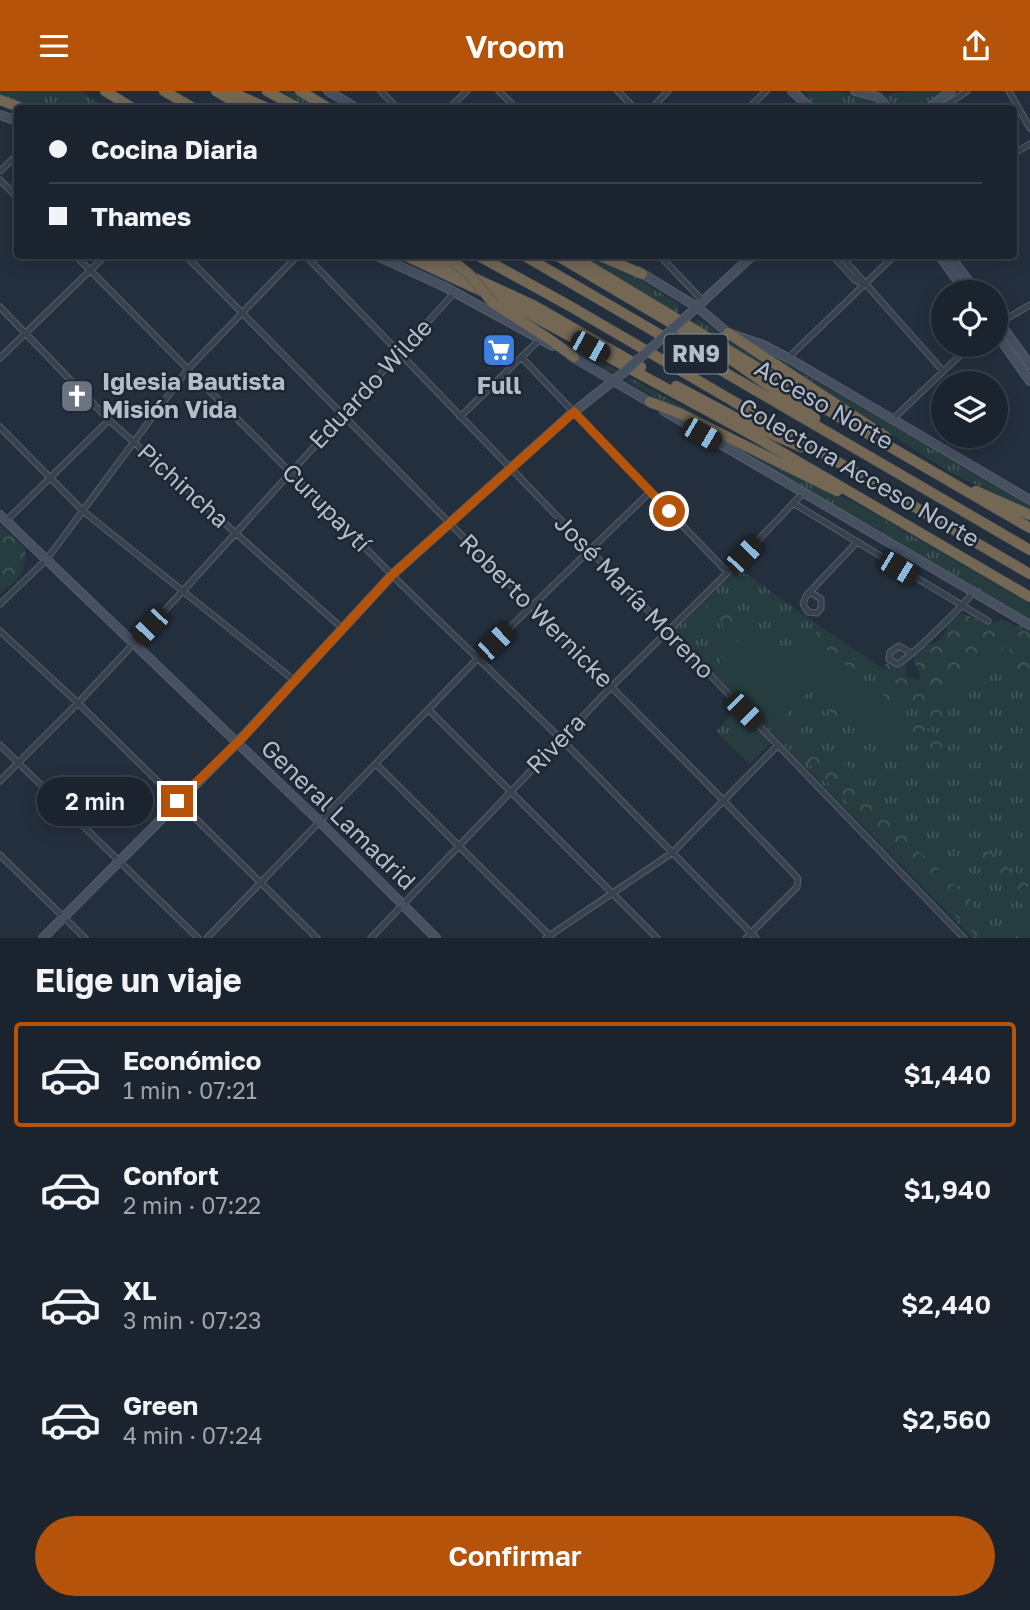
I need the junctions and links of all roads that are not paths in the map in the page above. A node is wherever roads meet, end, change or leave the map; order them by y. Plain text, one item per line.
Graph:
1 (105, 91) edge
2 (164, 91) edge
3 (216, 91) edge
4 (229, 91) edge
5 (267, 91) edge
6 (300, 91) edge
7 (328, 91) edge
8 (381, 91) edge
9 (467, 91) edge
10 (499, 91) edge
11 (618, 91) edge
12 (668, 91) edge
13 (766, 91) edge
14 (792, 91) edge
15 (855, 91) edge
16 (884, 91) edge
17 (951, 91) edge
18 (967, 91) edge
19 (869, 94) junction
20 (801, 95) edge
21 (128, 105) edge
22 (183, 105) edge
23 (188, 105) edge
24 (239, 105) edge
25 (260, 105) edge
26 (293, 105) edge
27 (324, 105) edge
28 (351, 105) edge
29 (394, 105) edge
30 (452, 105) edge
31 (513, 105) edge
32 (631, 105) edge
33 (655, 105) edge
34 (752, 105) edge
35 (885, 105) edge
36 (933, 105) edge
37 (946, 105) edge
38 (1017, 105) edge
39 (1030, 128) edge
40 (14, 158) edge
41 (0, 171) edge
42 (0, 180) edge
43 (14, 194) edge
44 (79, 259) edge
45 (102, 259) edge
46 (189, 259) edge
47 (294, 259) edge
48 (309, 259) edge
49 (384, 259) edge
50 (413, 259) edge
51 (433, 259) edge
52 (449, 259) edge
53 (484, 259) edge
54 (530, 259) edge
55 (563, 259) edge
56 (578, 259) edge
57 (607, 259) edge
58 (618, 259) edge
59 (662, 259) edge
60 (749, 259) edge
61 (836, 259) edge
62 (844, 259) edge
63 (891, 259) edge
64 (942, 259) edge
65 (952, 259) edge
66 (90, 271) junction
67 (642, 274) junction
68 (957, 280) edge
69 (968, 280) edge
70 (865, 285) junction
71 (455, 292) junction
72 (700, 304) junction
73 (1030, 305) edge
74 (0, 307) edge
75 (241, 314) junction
76 (1008, 316) edge
77 (25, 333) junction
78 (728, 333) junction
79 (1008, 336) edge
80 (540, 339) junction
81 (1008, 350) edge
82 (399, 353) junction
83 (573, 357) junction
84 (958, 357) edge
85 (0, 358) edge
86 (522, 358) junction
87 (788, 358) junction
88 (1030, 365) edge
89 (188, 369) junction
90 (943, 371) joint
91 (613, 381) junction
92 (1030, 381) edge
93 (931, 383) edge
94 (650, 402) junction
95 (574, 412) junction
96 (341, 415) junction
97 (460, 417) junction
98 (109, 419) junction
99 (894, 419) junction
100 (0, 427) edge
101 (133, 441) junction
102 (867, 454) junction
103 (510, 468) junction
104 (847, 468) junction
105 (929, 470) junction
106 (290, 472) junction
107 (50, 478) junction
108 (650, 492) junction
109 (804, 492) junction
110 (1027, 495) edge
111 (793, 503) junction
112 (83, 511) junction
113 (1030, 515) edge
114 (3, 518) edge
115 (895, 518) junction
116 (449, 523) junction
117 (1030, 528) edge
118 (234, 533) junction
119 (856, 543) junction
120 (588, 550) junction
121 (1030, 550) edge
122 (47, 559) junction
123 (727, 572) junction
124 (392, 575) junction
125 (1030, 575) edge
126 (182, 592) junction
127 (810, 592) dead end
128 (973, 592) junction
129 (1030, 597) edge
130 (0, 604) edge
131 (962, 606) junction
132 (532, 607) junction
133 (988, 621) dead end
134 (1030, 625) edge
135 (343, 629) junction
136 (0, 631) edge
137 (666, 631) junction
138 (134, 642) junction
139 (911, 653) dead end
140 (477, 659) junction
141 (295, 681) junction
142 (611, 687) junction
143 (78, 703) junction
144 (429, 710) junction
145 (561, 739) junction
146 (237, 743) junction
147 (0, 745) edge
148 (778, 745) junction
149 (18, 763) junction
150 (377, 765) junction
151 (0, 781) edge
152 (510, 791) junction
153 (177, 801) junction
154 (724, 801) junction
155 (320, 823) junction
156 (458, 846) junction
157 (672, 853) junction
158 (0, 856) edge
159 (119, 859) junction
160 (260, 882) junction
161 (612, 894) junction
162 (402, 905) junction
163 (64, 917) junction
164 (754, 935) edge
165 (549, 937) edge
166 (43, 938) edge
167 (85, 938) edge
168 (198, 938) edge
169 (207, 938) edge
170 (317, 938) edge
171 (371, 938) edge
172 (436, 938) edge
173 (656, 938) edge
174 (746, 938) edge
175 (964, 938) edge

1 - 21 highway
2 - 22 highway
2 - 23 highway
3 - 24 highway
4 - 25 highway
5 - 26 highway
6 - 27 highway
7 - 28 street
8 - 29 street
9 - 30 street
10 - 31 street
11 - 32 street
12 - 33 street
13 - 34 street
14 - 20 street
15 - 19 street
16 - 19 street
17 - 36 street
18 - 37 street
19 - 35 street
38 - 39 street
40 - 41 street
42 - 43 street
44 - 66 street, Curupaytí
45 - 66 street
46 - 75 street, Roberto Wernicke
47 - 75 street
48 - 82 street, José María Moreno
49 - 71 street
50 - 115 highway, Colectora Acceso Norte
51 - 104 highway
52 - 83 highway, bridge
53 - 104 highway, Acceso Norte / RN9
54 - 102 highway, Acceso Norte / RN9
55 - 102 highway
56 - 105 highway, Colectora Acceso Norte
57 - 67 highway
58 - 67 street
59 - 72 street
60 - 72 street
61 - 70 street
62 - 70 street
63 - 70 street
64 - 68 street
65 - 69 street
66 - 77 street
66 - 89 street, Curupaytí
67 - 72 street
70 - 87 street
70 - 90 street
71 - 80 street
71 - 82 street, Eduardo Wilde
72 - 78 street
72 - 91 street, bridge
73 - 76 street
74 - 77 street, Pichincha
75 - 89 street
75 - 96 street, Roberto Wernicke
77 - 85 street
77 - 98 street, Pichincha
78 - 87 street
78 - 105 highway
79 - 88 street
80 - 83 street
80 - 86 street
81 - 92 street
82 - 96 street, Eduardo Wilde
82 - 97 street, José María Moreno
83 - 91 street
84 - 90 street
86 - 95 street
86 - 97 street
87 - 99 street
89 - 101 street
89 - 106 street, Curupaytí
91 - 94 street
91 - 95 street
93 - 99 street
94 - 109 street
94 - 115 highway
95 - 103 street
95 - 108 street
96 - 106 street, Eduardo Wilde
96 - 116 street, Roberto Wernicke
97 - 103 street, José María Moreno
98 - 101 street, Pichincha
98 - 107 street
99 - 110 street
100 - 107 street
101 - 112 street
101 - 118 street, Pichincha
102 - 121 highway, Acceso Norte / RN9
103 - 116 street
103 - 120 street, José María Moreno
104 - 125 highway, Acceso Norte / RN9
105 - 113 highway
105 - 117 highway, Colectora Acceso Norte
106 - 118 street, Eduardo Wilde
106 - 124 street, Curupaytí
107 - 112 street
107 - 114 street
108 - 120 street
108 - 123 street
109 - 111 street, Rivera
109 - 128 street
111 - 119 street
111 - 123 street, Rivera
112 - 122 street
112 - 126 street
114 - 122 street, General Lamadrid
115 - 129 highway, Colectora Acceso Norte
116 - 124 street
116 - 132 street, Roberto Wernicke
118 - 126 street, Eduardo Wilde
118 - 135 street, Pichincha
119 - 127 street
119 - 131 street
120 - 132 street
120 - 137 street, José María Moreno
122 - 130 street
122 - 138 street, General Lamadrid
123 - 137 street, Rivera
124 - 135 street
124 - 140 street, Curupaytí
126 - 138 street, Eduardo Wilde
126 - 141 street
128 - 131 street
128 - 134 street
131 - 133 street
131 - 139 street
132 - 140 street
132 - 142 street, Roberto Wernicke
135 - 141 street
136 - 143 street
137 - 142 street, Rivera
137 - 148 street, José María Moreno
138 - 143 street, Eduardo Wilde
138 - 146 street, General Lamadrid
140 - 144 street
140 - 145 street, Curupaytí
141 - 146 street
142 - 145 street, Rivera
142 - 154 street, Roberto Wernicke
143 - 149 street, Eduardo Wilde
143 - 153 street
144 - 150 street
144 - 152 street
145 - 152 street, Rivera
145 - 157 street, Curupaytí
146 - 153 street
146 - 155 street, General Lamadrid
147 - 149 street
148 - 154 street
148 - 175 street, José María Moreno
149 - 151 street, Eduardo Wilde
149 - 159 street
150 - 155 street
150 - 156 street
152 - 156 street, Rivera
152 - 161 street
153 - 159 street
153 - 160 street
154 - 157 street
154 - 164 street, Roberto Wernicke
155 - 160 street
155 - 162 street, General Lamadrid
156 - 162 street, Rivera
156 - 165 street
157 - 161 street
157 - 164 street, Curupaytí
158 - 163 street
159 - 163 street
159 - 168 street
160 - 169 street
160 - 170 street
161 - 165 street
161 - 173 street
162 - 171 street, Rivera
162 - 172 street, General Lamadrid
163 - 166 street
163 - 167 street
164 - 174 street

